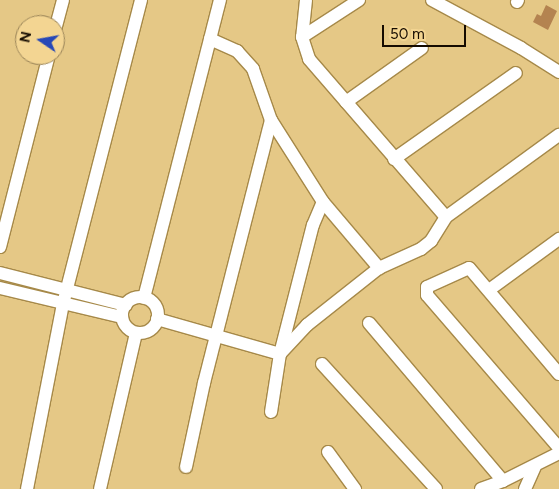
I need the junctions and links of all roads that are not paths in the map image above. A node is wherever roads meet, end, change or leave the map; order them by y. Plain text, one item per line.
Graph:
1 (63, 0) edge
2 (141, 0) edge
3 (220, 0) edge
4 (306, 0) edge
5 (359, 0) edge
6 (432, 0) edge
7 (59, 15) edge
8 (302, 37) junction
9 (210, 39) junction
10 (422, 48) dead end
11 (46, 65) edge
12 (559, 72) edge
13 (516, 73) dead end
14 (346, 102) junction
15 (271, 120) junction
16 (559, 135) edge
17 (394, 159) junction
18 (323, 202) junction
19 (446, 217) junction
20 (559, 239) edge
21 (0, 247) edge
22 (380, 268) junction
23 (0, 273) edge
24 (0, 288) edge
25 (67, 290) junction
26 (489, 290) junction
27 (144, 298) junction
28 (63, 304) junction
29 (124, 311) junction
30 (157, 319) junction
31 (369, 323) dead end
32 (136, 333) junction
33 (216, 336) junction
34 (280, 354) junction
35 (322, 364) dead end
36 (559, 374) edge
37 (271, 412) dead end
38 (559, 448) edge
39 (328, 452) dead end
40 (559, 453) edge
41 (186, 467) dead end
42 (535, 467) junction
43 (503, 481) junction
44 (27, 489) edge
45 (100, 489) edge
46 (355, 489) edge
47 (436, 489) edge
48 (481, 489) edge
49 (525, 489) edge

1 - 7 street
2 - 25 street
3 - 9 street
4 - 8 street
5 - 8 street
6 - 12 street
8 - 14 street
9 - 15 street
9 - 27 street
10 - 14 street
11 - 21 street
13 - 17 street
14 - 17 street
15 - 18 street
15 - 33 street
16 - 19 street
17 - 19 street
18 - 22 street
18 - 34 street
19 - 22 street
20 - 26 street
22 - 34 street
23 - 25 street
24 - 28 street
25 - 28 street
25 - 29 street
26 - 36 street
26 - 38 street
27 - 29 street
27 - 30 street
28 - 29 street
28 - 44 street
29 - 32 street
30 - 32 street
30 - 33 street
31 - 43 street
32 - 45 street
33 - 34 street
33 - 41 street
34 - 37 street
35 - 47 street
39 - 46 street
40 - 42 street
42 - 43 street
42 - 49 street
43 - 48 street

